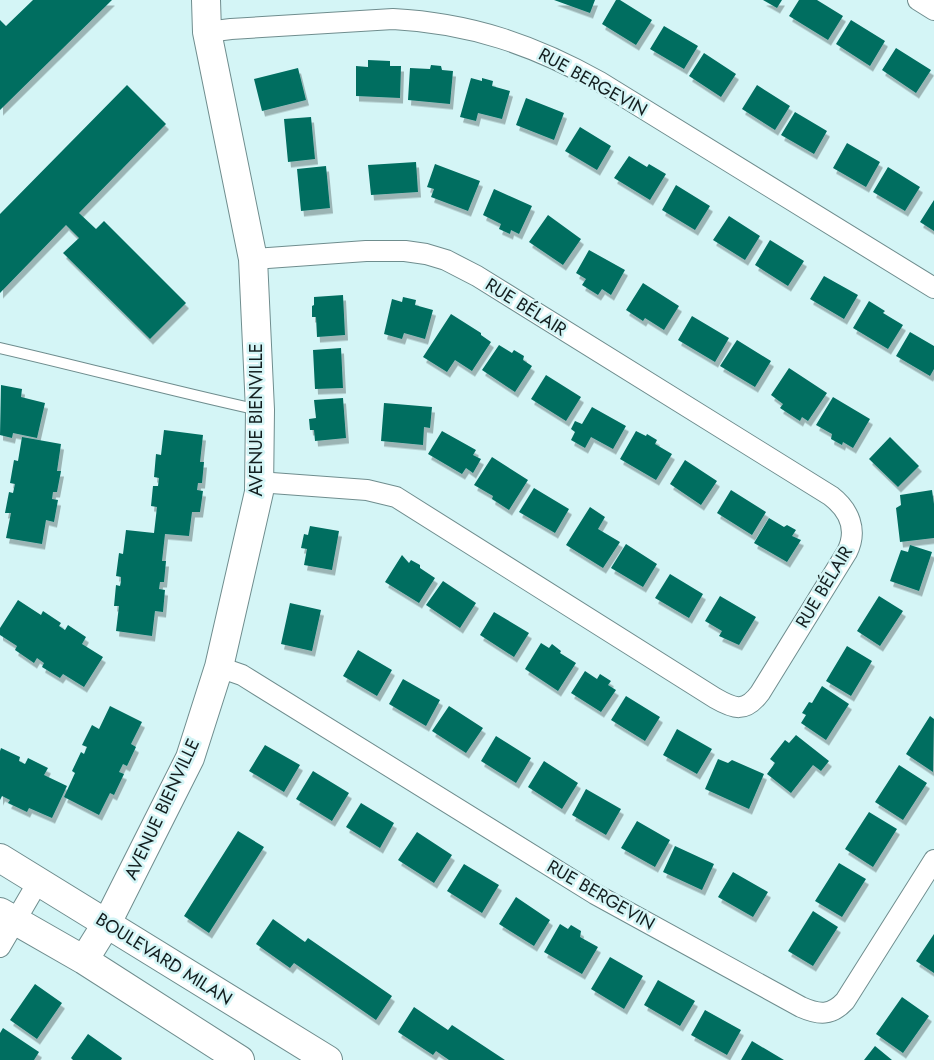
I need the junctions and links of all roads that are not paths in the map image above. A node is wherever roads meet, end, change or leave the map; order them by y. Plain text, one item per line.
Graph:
1 (206, 0) edge
2 (918, 0) edge
3 (934, 10) edge
4 (208, 32) junction
5 (253, 259) junction
6 (934, 288) edge
7 (0, 348) edge
8 (260, 410) junction
9 (258, 482) junction
10 (219, 667) junction
11 (0, 858) edge
12 (931, 872) edge
13 (38, 882) junction
14 (8, 917) edge
15 (107, 922) junction
16 (0, 947) edge
17 (84, 960) junction
18 (240, 1060) edge
19 (328, 1060) edge

1 - 4 street, AVENUE BIENVILLE
2 - 3 street
4 - 5 street, AVENUE BIENVILLE
4 - 6 street, RUE BERGEVIN
5 - 8 street, AVENUE BIENVILLE
5 - 9 street, RUE BÉLAIR
7 - 8 lane
8 - 9 street, AVENUE BIENVILLE
9 - 10 street, AVENUE BIENVILLE
10 - 12 street, RUE BERGEVIN
10 - 15 street, AVENUE BIENVILLE
11 - 13 street, BOULEVARD MILAN
13 - 14 street
13 - 15 street, BOULEVARD MILAN
14 - 16 street
14 - 17 street
15 - 17 street, AVENUE BIENVILLE
15 - 19 street, BOULEVARD MILAN
17 - 18 street

